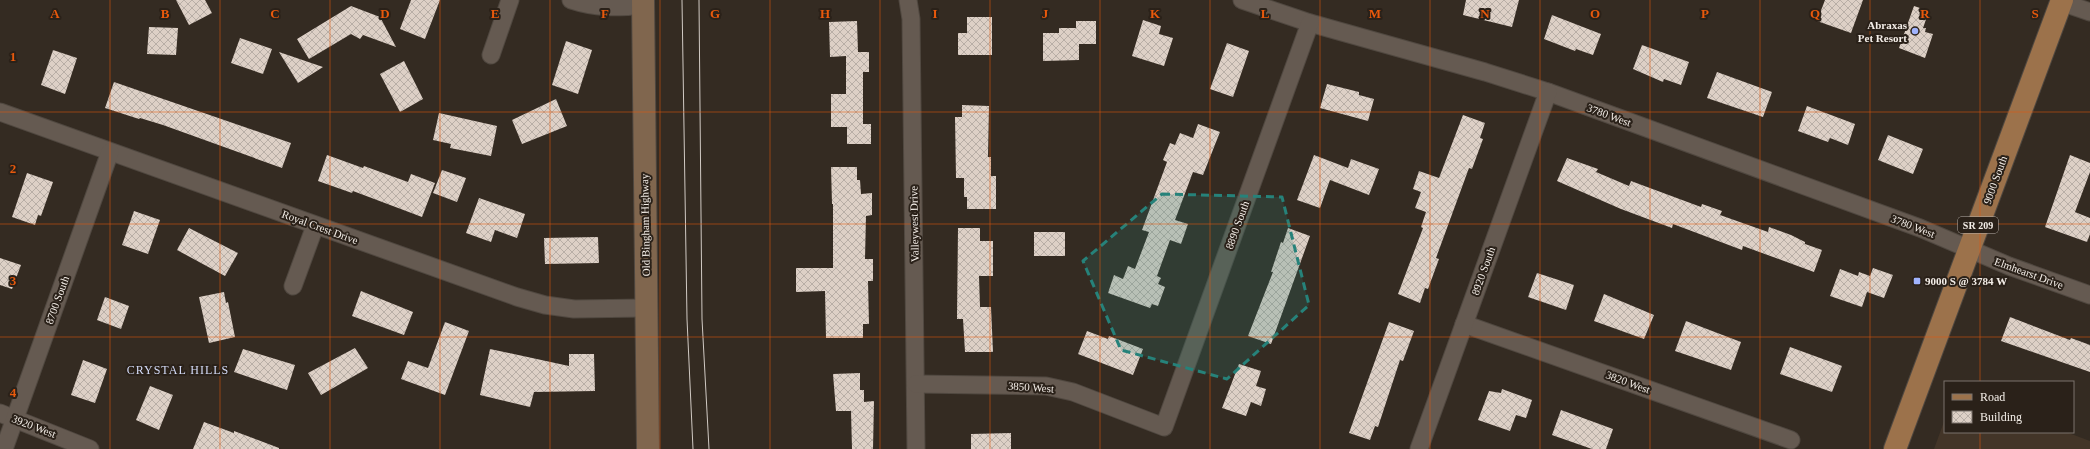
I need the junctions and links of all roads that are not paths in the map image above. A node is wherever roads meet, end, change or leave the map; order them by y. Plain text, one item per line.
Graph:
1 (510, 0) edge
2 (571, 0) edge
3 (908, 0) edge
4 (1242, 0) edge
5 (2061, 1) edge
6 (643, 3) edge
7 (2090, 12) edge
8 (1310, 23) junction
9 (490, 55) dead end
10 (1548, 92) junction
11 (0, 112) edge
12 (110, 152) junction
13 (315, 226) junction
14 (1969, 249) junction
15 (293, 286) dead end
16 (2090, 295) edge
17 (646, 308) junction
18 (1464, 324) junction
19 (916, 384) junction
20 (7, 416) edge
21 (1164, 427) joint
22 (1791, 440) dead end
23 (4, 449) edge
24 (90, 449) edge
25 (648, 449) edge
26 (916, 449) edge
27 (1419, 449) edge
28 (1895, 449) edge

1 - 9 street
2 - 6 street
3 - 19 street, Valleywest Drive
4 - 8 street, 3780 West
5 - 7 street
5 - 14 main road, 9000 South / SR 209
6 - 17 street, Old Bingham Highway
8 - 10 street, 3780 West
8 - 21 street, 8890 South
10 - 14 street, 3780 West
10 - 18 street, 8920 South
11 - 12 street, Royal Crest Drive
12 - 13 street, Royal Crest Drive
12 - 20 street, 8700 South
13 - 15 street
13 - 17 street, Royal Crest Drive
14 - 16 street, Elmhearst Drive
14 - 28 main road, 9000 South / SR 209
17 - 25 street, Old Bingham Highway
18 - 22 street, 3820 West
18 - 27 street, 8920 South
19 - 21 street, 3850 West
19 - 26 street, Valleywest Drive
20 - 23 street, 8700 South
20 - 24 street, 3920 West

